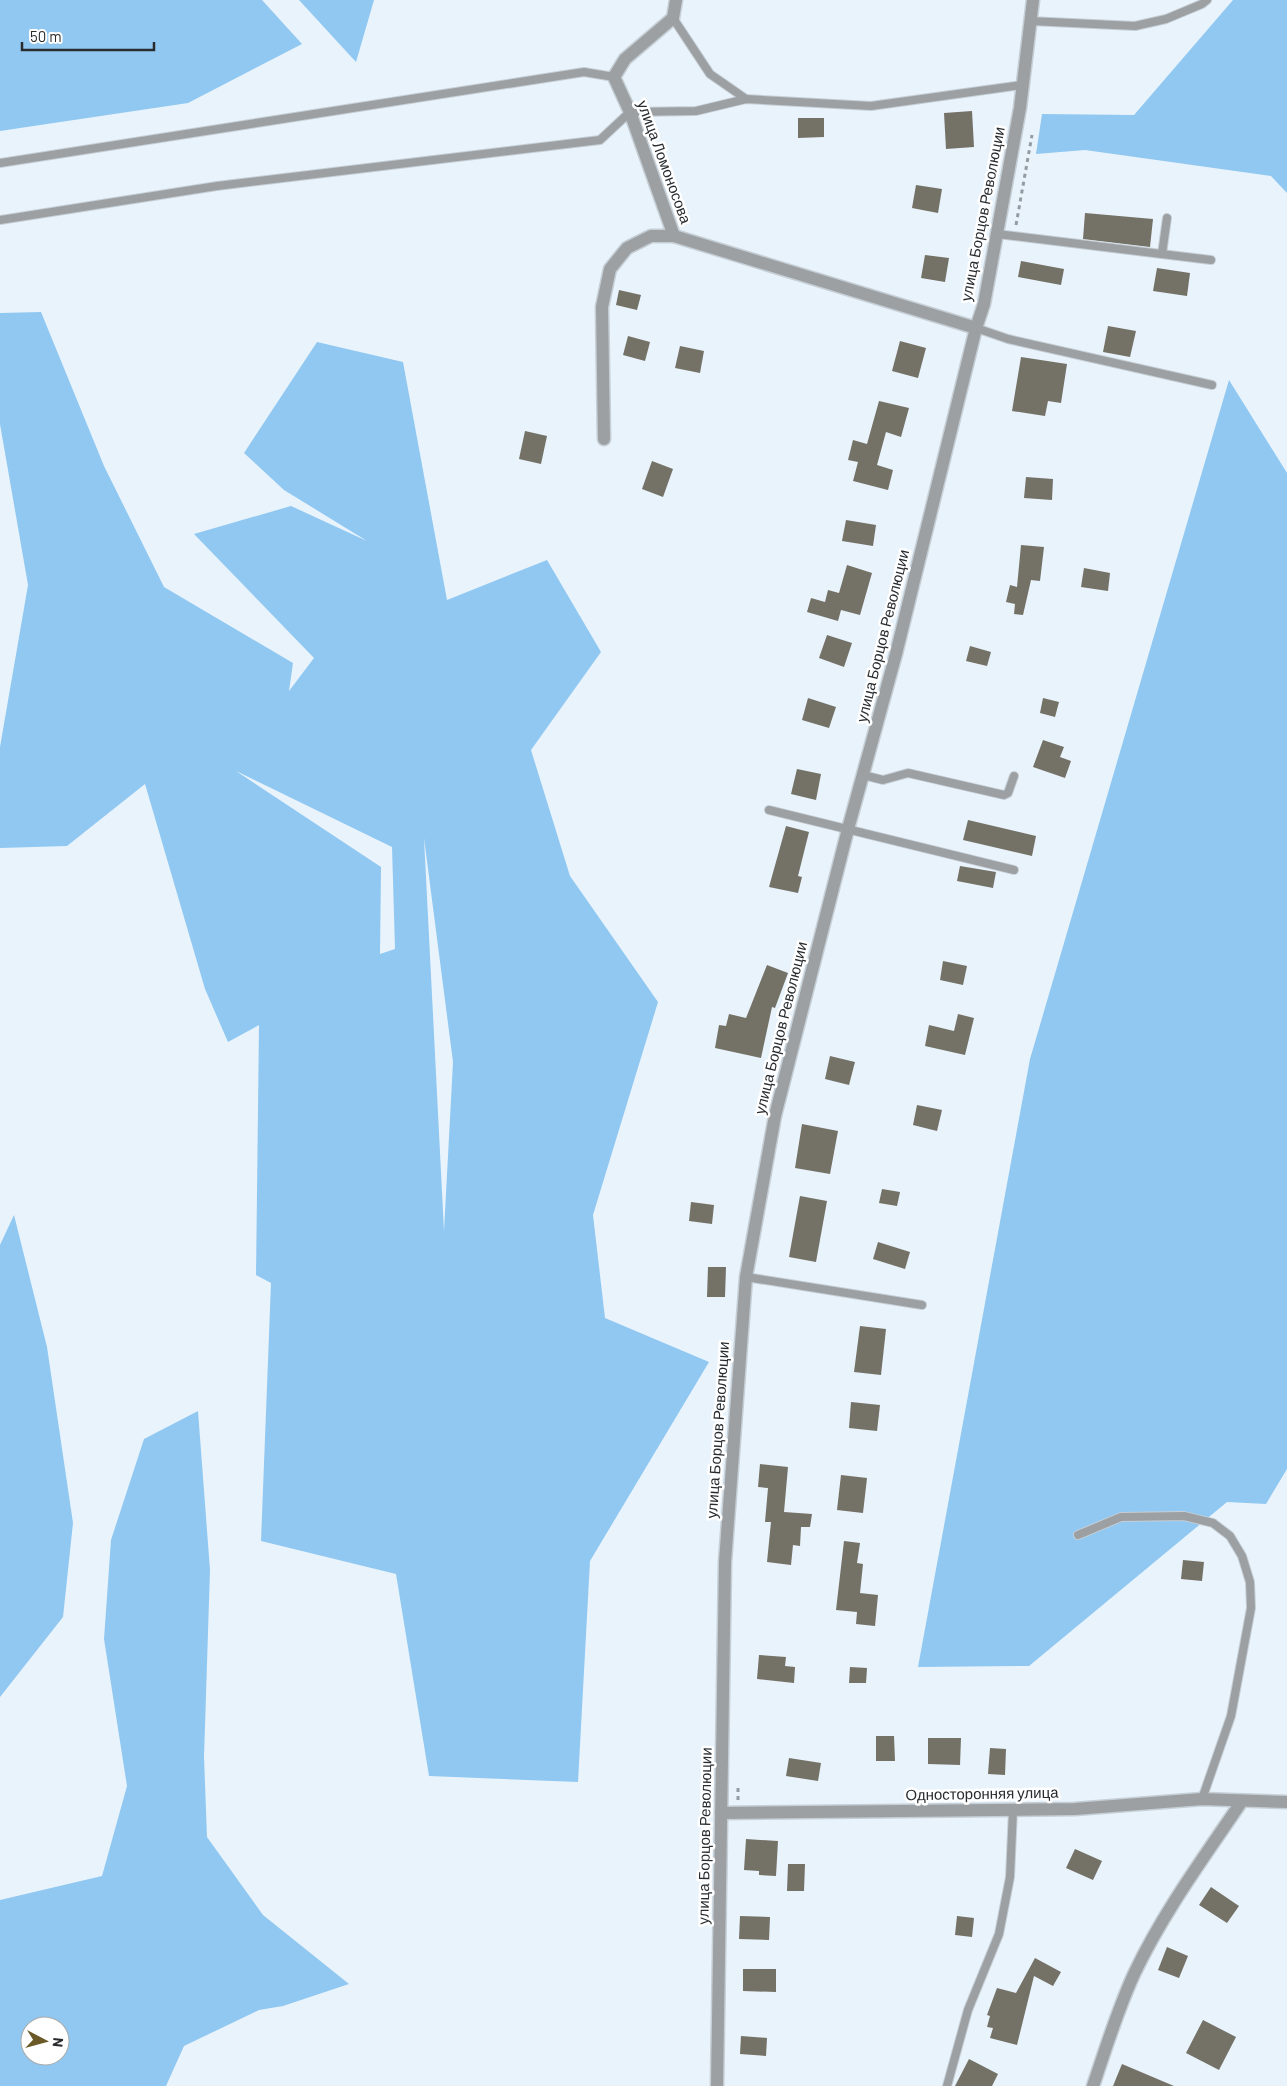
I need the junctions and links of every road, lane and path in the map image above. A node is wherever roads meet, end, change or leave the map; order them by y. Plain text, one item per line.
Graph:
1 (676, 0) edge
2 (1033, 0) edge
3 (1206, 0) edge
4 (673, 18) junction
5 (1030, 21) junction
6 (614, 77) junction
7 (1022, 85) junction
8 (746, 99) junction
9 (630, 112) junction
10 (0, 163) edge
11 (1167, 218) dead end
12 (0, 220) edge
13 (997, 234) junction
14 (674, 236) junction
15 (1162, 254) junction
16 (1211, 260) dead end
17 (976, 328) junction
18 (1212, 385) dead end
19 (604, 439) dead end
20 (863, 775) junction
21 (1014, 776) dead end
22 (769, 810) dead end
23 (848, 829) junction
24 (1014, 870) dead end
25 (746, 1277) junction
26 (922, 1305) dead end
27 (1078, 1535) dead end
28 (1202, 1800) junction
29 (1242, 1800) junction
30 (1287, 1802) edge
31 (1013, 1810) junction
32 (722, 1813) junction
33 (717, 2086) edge
34 (947, 2086) edge
35 (1093, 2086) edge

1 - 4 street
2 - 5 street, улица Борцов Революции
3 - 5 lane
4 - 6 street
4 - 8 lane
5 - 7 street, улица Борцов Революции
6 - 9 street, улица Ломоносова
6 - 10 lane
7 - 8 lane
7 - 13 street, улица Борцов Революции
8 - 9 lane
9 - 12 lane
9 - 14 street, улица Ломоносова
11 - 15 lane
13 - 15 lane
13 - 17 street, улица Борцов Революции
14 - 17 street
14 - 19 street, улица Ломоносова
15 - 16 lane
17 - 18 lane
17 - 20 street, улица Борцов Революции
20 - 21 lane
20 - 23 street, улица Борцов Революции
22 - 23 lane
23 - 24 lane
23 - 25 street, улица Борцов Революции
25 - 26 lane
25 - 32 street, улица Борцов Революции
27 - 28 lane
28 - 29 street, Односторонняя улица
28 - 31 street, Односторонняя улица
29 - 30 street, Односторонняя улица
29 - 35 street
31 - 32 street, Односторонняя улица
31 - 34 lane
32 - 33 street, улица Борцов Революции

